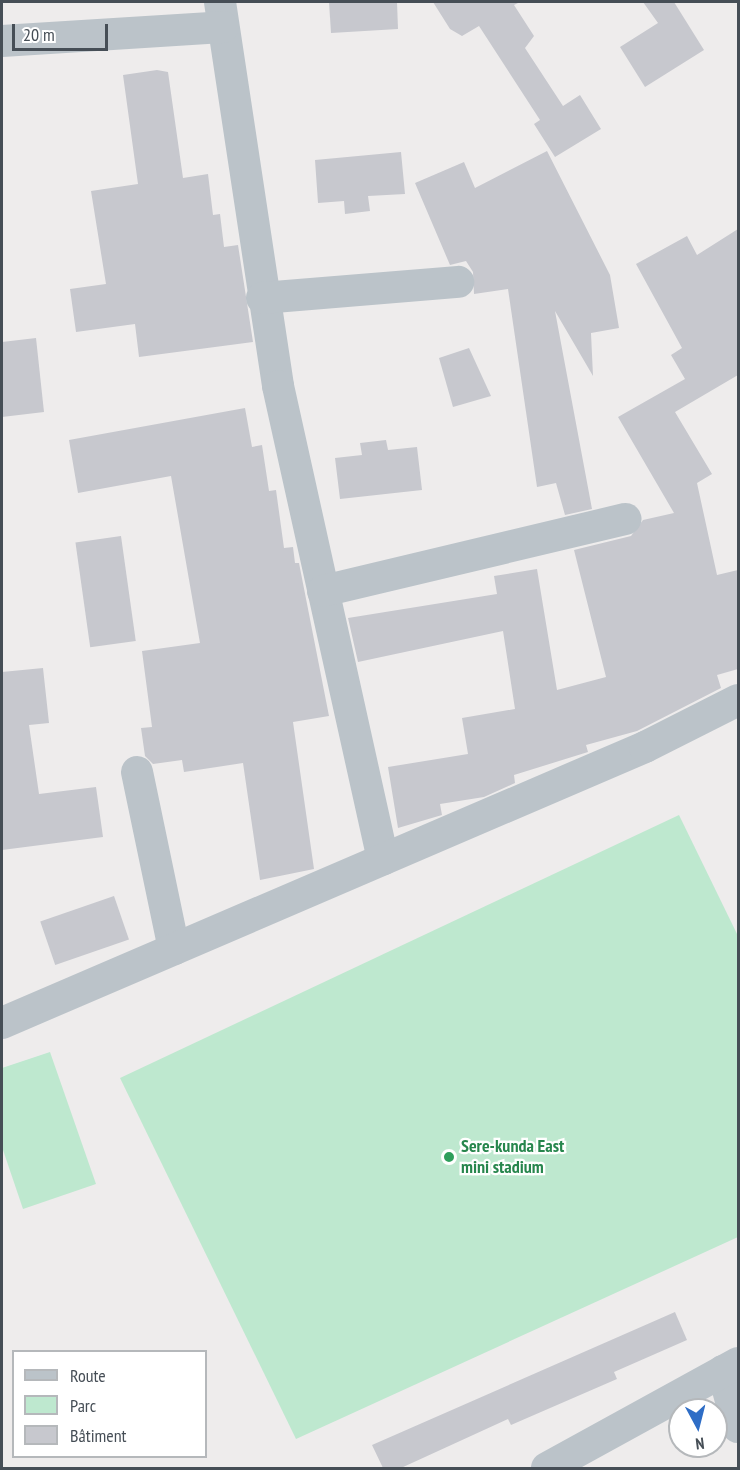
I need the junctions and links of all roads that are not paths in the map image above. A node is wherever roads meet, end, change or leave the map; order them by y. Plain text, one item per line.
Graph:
1 (222, 14) edge
2 (2, 41) edge
3 (458, 282) dead end
4 (262, 298) junction
5 (626, 519) dead end
6 (323, 591) junction
7 (738, 700) edge
8 (137, 772) dead end
9 (383, 859) junction
10 (174, 949) junction
11 (2, 1023) edge
12 (731, 1367) edge
13 (738, 1427) edge
14 (547, 1468) edge

1 - 2 street
1 - 4 street
3 - 4 street
4 - 6 street
5 - 6 street
6 - 9 street
7 - 9 street
8 - 10 street
9 - 10 street
10 - 11 street
12 - 13 street
12 - 14 street

